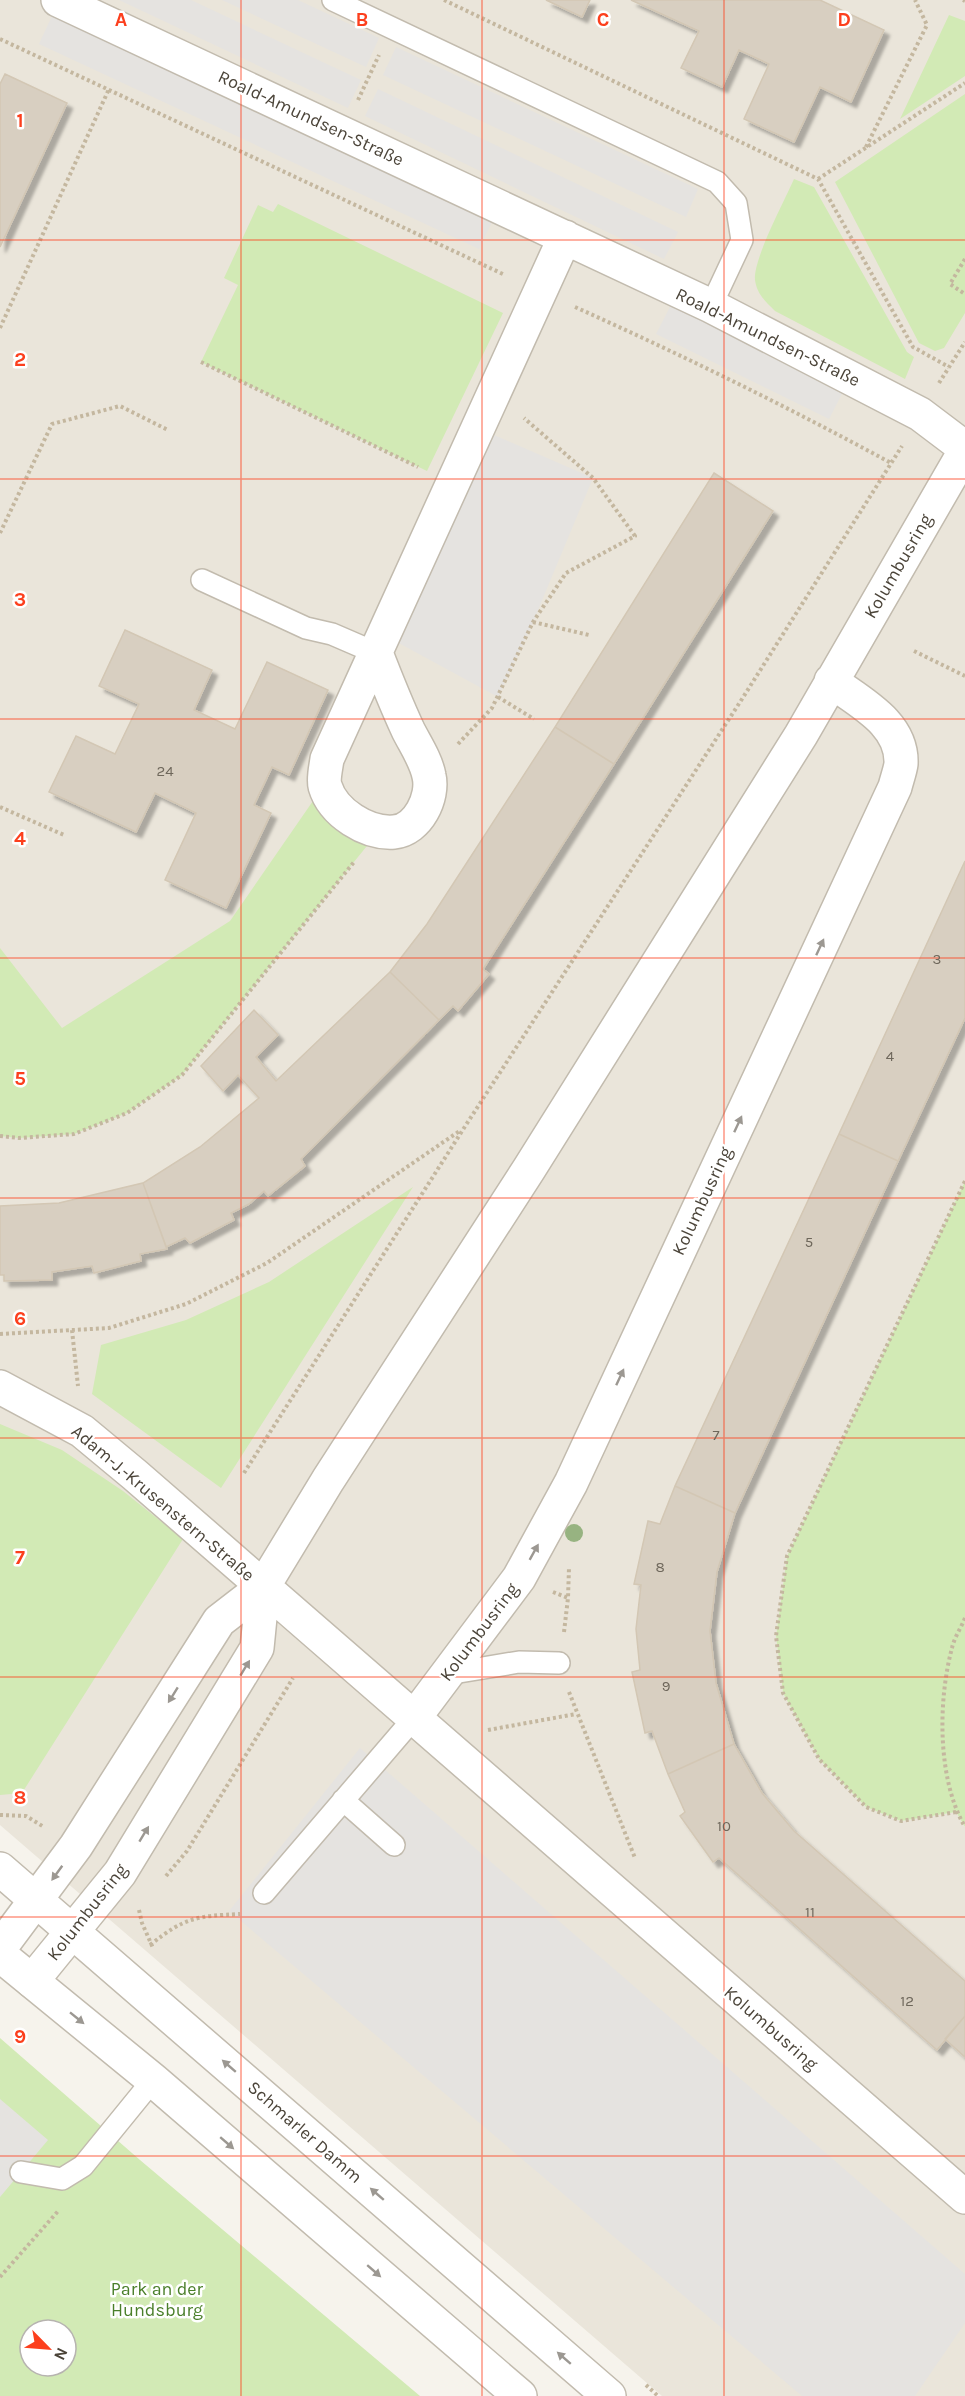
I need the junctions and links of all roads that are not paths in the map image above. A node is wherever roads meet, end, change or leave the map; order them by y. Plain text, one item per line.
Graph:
1 (58, 0) edge
2 (333, 0) edge
3 (565, 237) junction
4 (711, 306) junction
5 (965, 449) edge
6 (202, 580) dead end
7 (376, 653) junction
8 (831, 681) junction
9 (0, 1387) edge
10 (263, 1587) junction
11 (559, 1663) road end
12 (447, 1674) junction
13 (414, 1718) junction
14 (344, 1800) junction
15 (394, 1845) dead end
16 (0, 1869) edge
17 (264, 1893) dead end
18 (37, 1900) junction
19 (72, 1932) junction
20 (0, 1948) edge
21 (0, 1955) edge
22 (32, 1981) junction
23 (153, 2080) junction
24 (21, 2172) dead end
25 (965, 2197) edge
26 (520, 2396) edge
27 (609, 2396) edge

1 - 3 street, Roald-Amundsen-Straße
2 - 4 lane
3 - 4 street, Roald-Amundsen-Straße
3 - 7 street
4 - 5 street, Roald-Amundsen-Straße
5 - 8 street, Kolumbusring
6 - 7 lane
7 - 7 street
8 - 10 street, Kolumbusring
12 -> 8 street, Kolumbusring
9 - 10 street, Adam-J.-Krusenstern-Straße
10 - 13 street, Kolumbusring
10 -> 18 street, Kolumbusring
19 -> 10 street, Kolumbusring
11 - 12 lane
12 - 13 street, Kolumbusring
13 - 14 lane
13 - 25 street, Kolumbusring
14 - 15 lane
14 - 17 lane
16 - 18 street, Schmarler Damm
18 - 19 street, Schmarler Damm
18 - 20 street, Kolumbusring
19 - 22 street, Kolumbusring
27 -> 19 street, Schmarler Damm
21 - 22 street
22 -> 23 street
23 - 24 lane
23 -> 26 street

